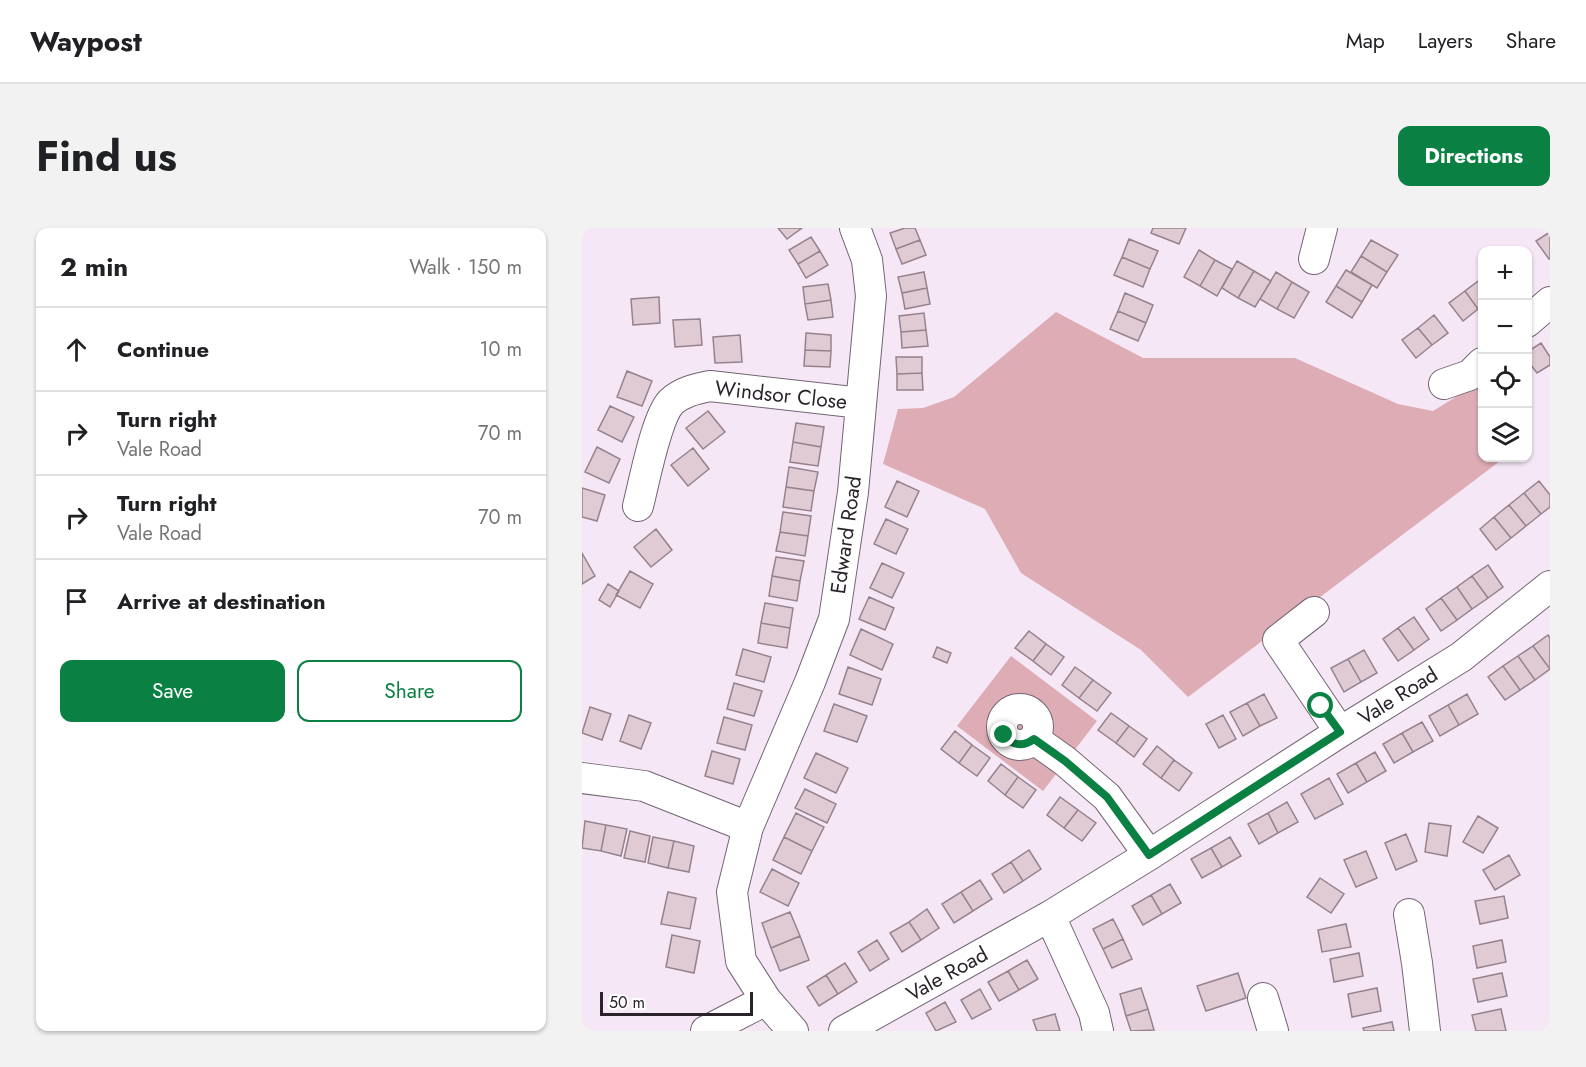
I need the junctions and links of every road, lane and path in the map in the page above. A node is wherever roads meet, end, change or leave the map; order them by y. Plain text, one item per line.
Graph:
1 (855, 228) edge
2 (1322, 228) edge
3 (1314, 259) dead end
4 (1550, 302) edge
5 (1532, 318) edge
6 (1478, 367) edge
7 (1444, 384) dead end
8 (861, 403) junction
9 (638, 506) dead end
10 (1550, 586) edge
11 (1314, 612) dead end
12 (1340, 732) junction
13 (1034, 739) dead end
14 (582, 778) edge
15 (748, 827) junction
16 (1149, 855) junction
17 (1409, 914) dead end
18 (1050, 916) junction
19 (1263, 998) dead end
20 (766, 1000) junction
21 (706, 1031) edge
22 (793, 1031) edge
23 (844, 1031) edge
24 (1098, 1031) edge
25 (1273, 1031) edge
26 (1425, 1031) edge

1 - 8 street, Edward Road
2 - 3 street
4 - 5 street
6 - 7 street
8 - 9 street, Windsor Close
8 - 15 street, Edward Road
10 - 12 street, Vale Road
11 - 12 street
12 - 16 street, Vale Road
13 - 16 street
14 - 15 street
15 - 20 street, Edward Road
16 - 18 street, Vale Road
17 - 26 street
18 - 23 street, Vale Road
18 - 24 street
19 - 25 street
20 - 21 street
20 - 22 street, Edward Road

